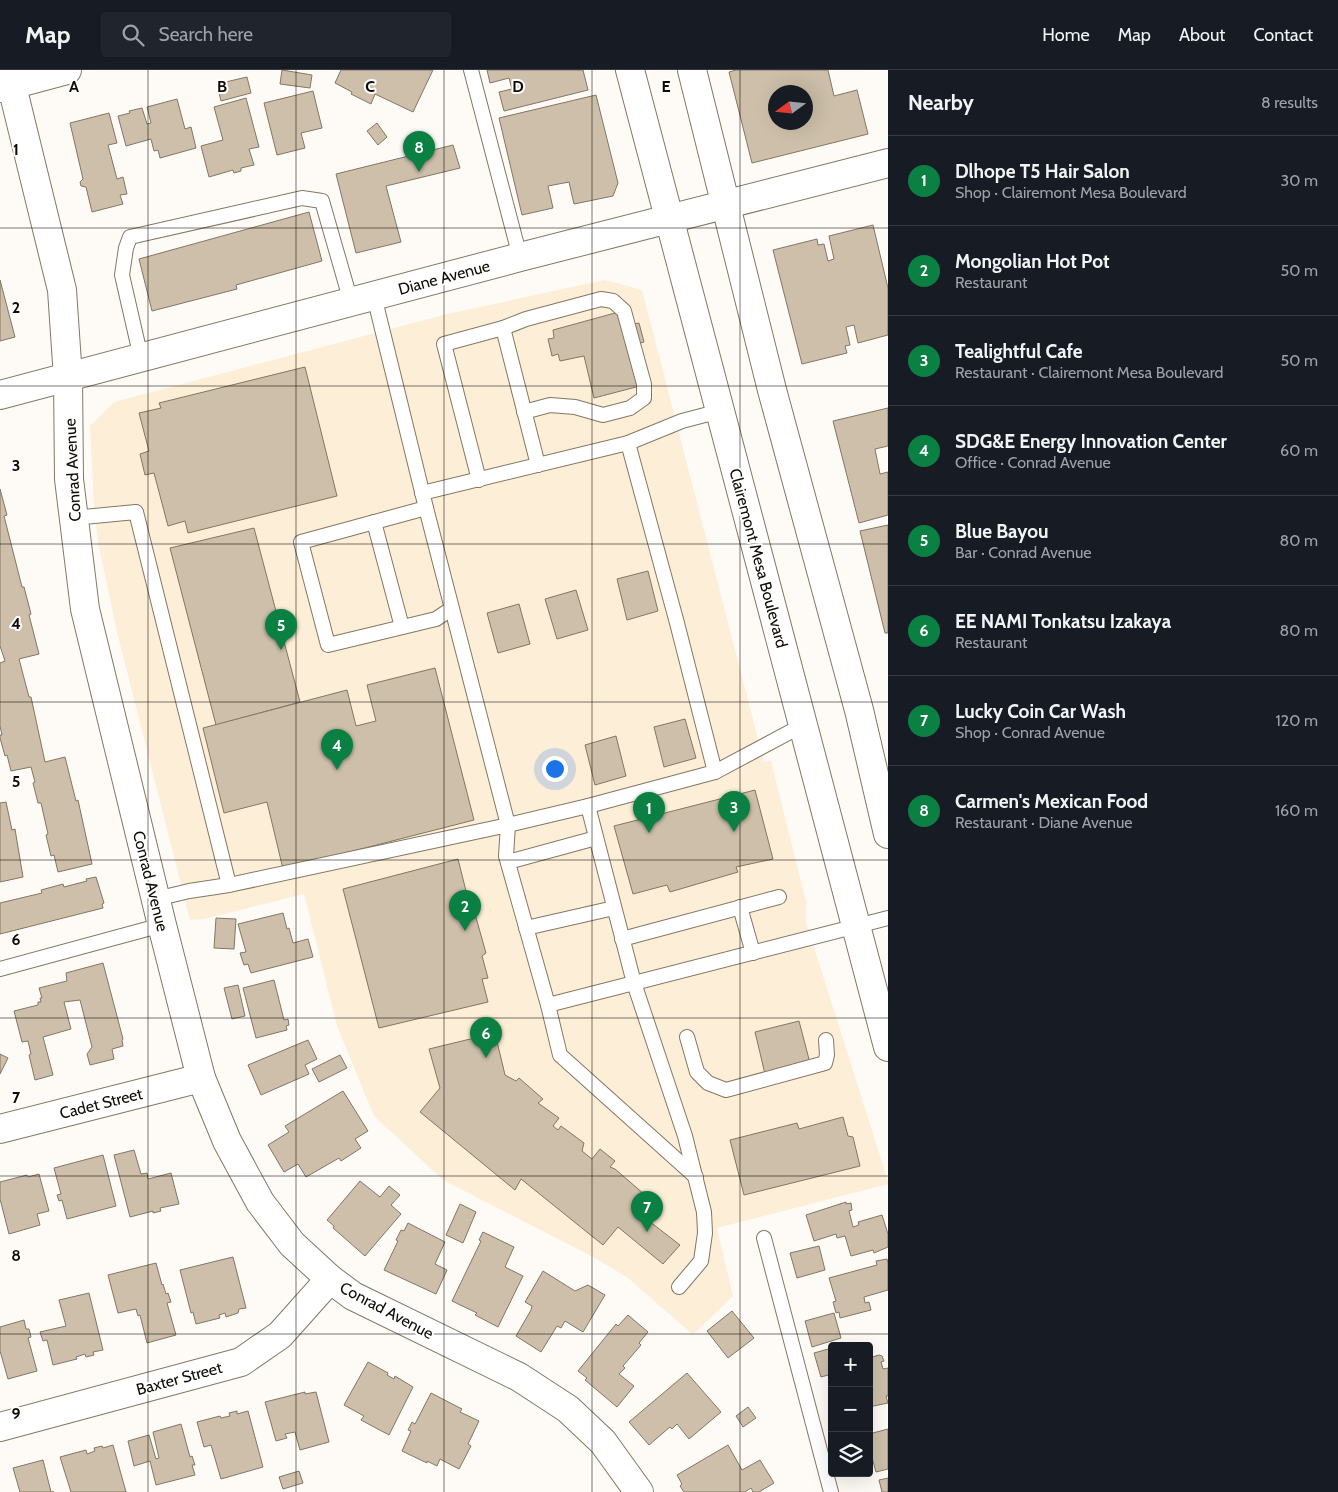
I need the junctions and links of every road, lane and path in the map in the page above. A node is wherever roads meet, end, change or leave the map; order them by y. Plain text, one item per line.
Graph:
1 (67, 70) edge
2 (472, 70) edge
3 (630, 70) edge
4 (692, 70) edge
5 (6, 81) edge
6 (888, 163) edge
7 (727, 205) junction
8 (669, 220) junction
9 (520, 257) junction
10 (362, 299) junction
11 (503, 328) junction
12 (141, 358) junction
13 (68, 378) junction
14 (0, 395) edge
15 (720, 411) junction
16 (524, 412) junction
17 (628, 443) junction
18 (538, 466) junction
19 (479, 480) junction
20 (422, 493) junction
21 (426, 508) junction
22 (74, 518) junction
23 (374, 522) junction
24 (451, 609) junction
25 (402, 627) junction
26 (803, 725) junction
27 (715, 772) junction
28 (588, 806) junction
29 (508, 825) junction
30 (888, 834) edge
31 (596, 838) junction
32 (508, 862) junction
33 (229, 885) junction
34 (779, 897) dead end
35 (156, 899) junction
36 (740, 907) junction
37 (614, 908) junction
38 (888, 918) edge
39 (162, 925) junction
40 (856, 926) junction
41 (526, 928) junction
42 (622, 939) junction
43 (753, 952) junction
44 (0, 970) edge
45 (634, 983) junction
46 (548, 1005) junction
47 (687, 1038) dead end
48 (826, 1040) dead end
49 (888, 1047) edge
50 (201, 1078) junction
51 (0, 1129) edge
52 (696, 1177) junction
53 (764, 1238) dead end
54 (330, 1279) junction
55 (679, 1287) dead end
56 (0, 1426) edge
57 (639, 1492) edge
58 (831, 1492) edge

1 - 5 street
2 - 9 lane
3 - 8 street, Clairemont Mesa Boulevard
4 - 7 street
5 - 13 street, Conrad Avenue
6 - 7 street, Diane Avenue
7 - 8 street, Diane Avenue
7 - 30 street
8 - 9 street, Diane Avenue
8 - 15 street, Clairemont Mesa Boulevard
9 - 10 street, Diane Avenue
10 - 12 street, Diane Avenue
10 - 12 lane
10 - 20 lane
11 - 16 lane
11 - 16 lane
11 - 19 lane
12 - 13 street, Diane Avenue
13 - 14 street, Diane Avenue
13 - 22 street, Conrad Avenue
15 - 17 lane
15 - 26 street, Clairemont Mesa Boulevard
16 - 18 lane
17 - 18 lane
17 - 27 lane
18 - 19 lane
19 - 20 lane
20 - 21 lane
21 - 23 lane
21 - 24 lane
22 - 33 lane
22 - 35 street, Conrad Avenue
23 - 25 lane
23 - 25 lane
24 - 25 lane
24 - 29 lane
26 - 27 lane
26 - 40 street, Clairemont Mesa Boulevard
27 - 28 lane
28 - 29 lane
28 - 31 lane
29 - 32 lane
29 - 33 lane
31 - 32 lane
31 - 37 lane
32 - 41 lane
33 - 35 lane
34 - 36 lane
35 - 39 street, Conrad Avenue
36 - 42 lane
36 - 43 lane
37 - 41 lane
37 - 42 lane
38 - 40 lane
39 - 44 lane
39 - 50 street, Conrad Avenue
40 - 43 lane
40 - 49 street, Clairemont Mesa Boulevard
41 - 46 lane
42 - 45 lane
43 - 45 lane
45 - 46 lane
45 - 52 lane
46 - 52 lane
47 - 48 lane
50 - 51 street, Cadet Street
50 - 54 street, Conrad Avenue
52 - 55 lane
53 - 58 lane
54 - 56 street, Baxter Street
54 - 57 street, Conrad Avenue

